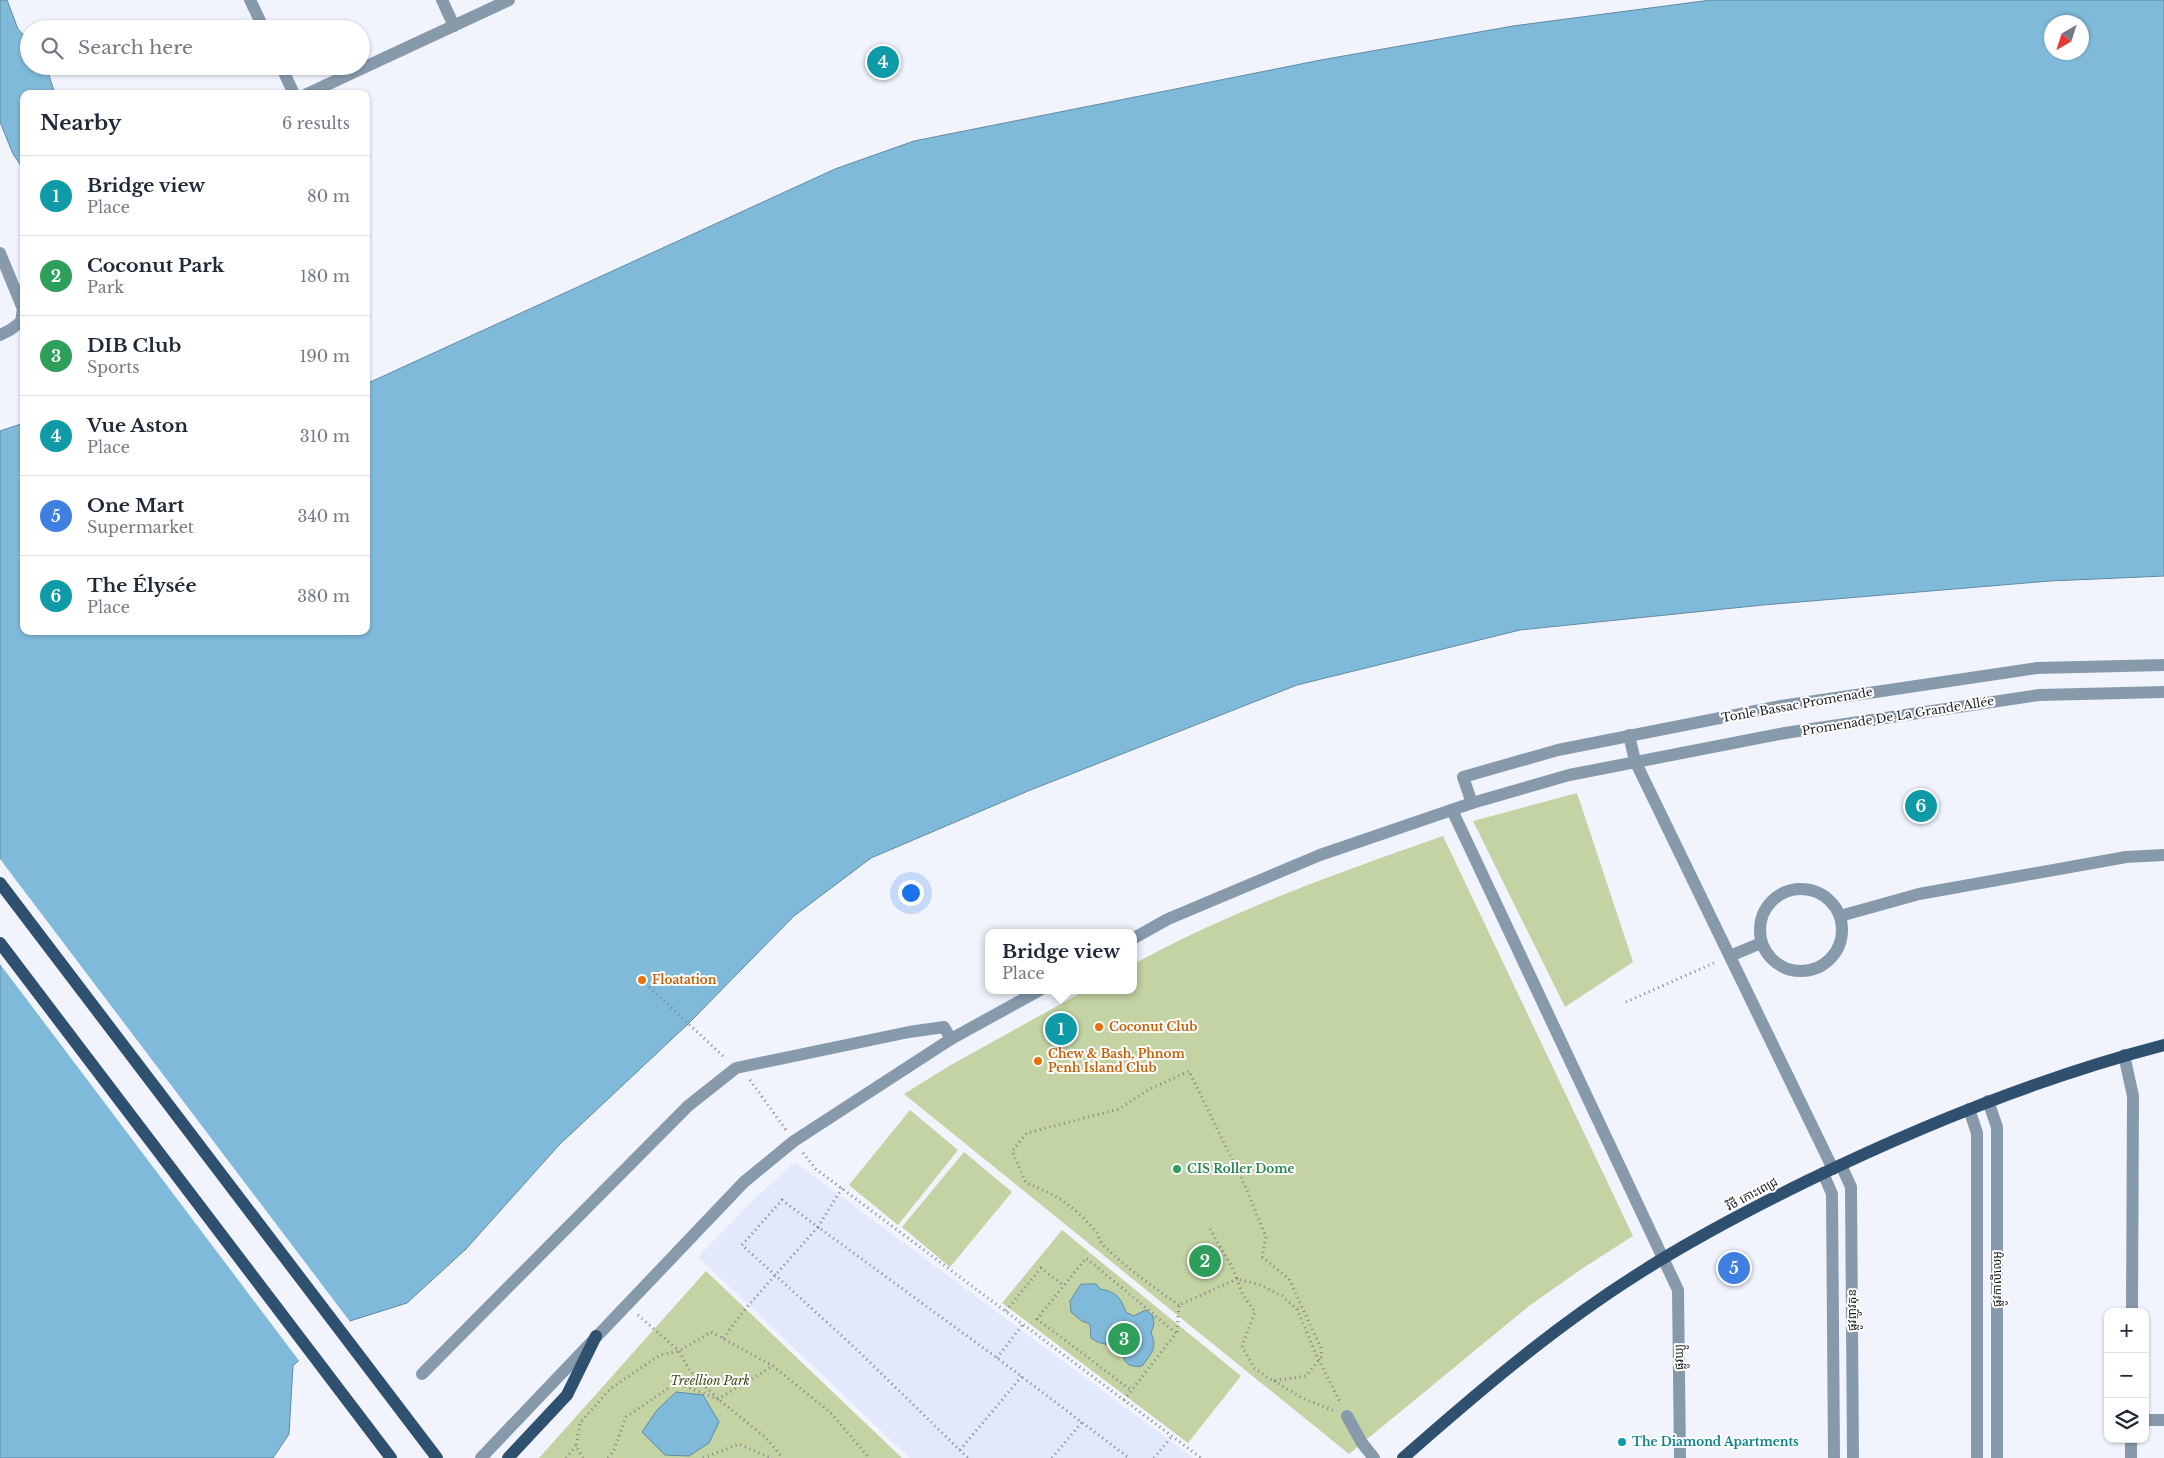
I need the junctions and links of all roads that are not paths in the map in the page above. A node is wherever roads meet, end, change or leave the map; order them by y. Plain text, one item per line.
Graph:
1 (250, 0) edge
2 (442, 0) edge
3 (509, 0) edge
4 (260, 20) edge
5 (454, 26) junction
6 (370, 65) edge
7 (285, 75) edge
8 (348, 75) edge
9 (292, 90) edge
10 (316, 90) edge
11 (0, 253) edge
12 (20, 302) edge
13 (20, 323) edge
14 (0, 334) edge
15 (2164, 665) edge
16 (2164, 692) edge
17 (1629, 735) junction
18 (1635, 761) junction
19 (1472, 803) junction
20 (1452, 810) junction
21 (2164, 855) edge
22 (0, 883) edge
23 (1840, 916) junction
24 (1137, 936) edge
25 (0, 943) edge
26 (1761, 943) junction
27 (1730, 956) junction
28 (1033, 994) edge
29 (951, 1039) junction
30 (2164, 1045) edge
31 (2124, 1055) junction
32 (1988, 1101) junction
33 (1970, 1109) junction
34 (1832, 1169) junction
35 (1664, 1258) junction
36 (2132, 1308) edge
37 (596, 1336) junction
38 (422, 1374) dead end
39 (1347, 1416) road end
40 (2149, 1420) edge
41 (2164, 1420) edge
42 (2131, 1443) edge
43 (391, 1458) edge
44 (437, 1458) edge
45 (481, 1458) edge
46 (508, 1458) edge
47 (1374, 1458) edge
48 (1403, 1458) edge
49 (1680, 1458) edge
50 (1834, 1458) edge
51 (1853, 1458) edge
52 (1977, 1458) edge
53 (1997, 1458) edge
54 (2131, 1458) edge

1 - 4 street
2 - 5 street
3 - 5 street
5 - 6 street
7 - 9 street
8 - 10 street
11 - 12 street
13 - 14 street
15 - 17 street, Tonle Bassac Promenade
16 - 18 street, Promenade De La Grande Allée
17 - 18 street
17 - 19 street, Tonle Bassac Promenade
18 - 19 street, Promenade De La Grande Allée
18 - 27 street
19 - 20 street, Promenade De La Grande Allée
20 - 24 street, Promenade De La Grande Allée
20 - 35 street, ផ្លូវឃ្យូ
21 - 23 street
22 - 44 main road
23 - 26 street
23 - 26 street
25 - 43 main road
26 - 27 street
27 - 34 street
28 - 29 street
29 - 37 street
29 - 38 street
30 - 31 main road, វិថី កោះពេជ្រ
31 - 32 main road, វិថី កោះពេជ្រ
31 - 36 street
32 - 33 main road, វិថី កោះពេជ្រ
32 - 53 street, ផ្លូវកាលីលេអូ
33 - 34 main road, វិថី កោះពេជ្រ
33 - 52 street, ផ្លូវកាលីលេអូ
34 - 35 main road, វិថី កោះពេជ្រ
34 - 50 street, ផ្លូវញូវតុន
34 - 51 street, ផ្លូវញូវតុន
35 - 48 main road, វិថី កោះពេជ្រ
35 - 49 street, ផ្លូវឃ្យូ
37 - 45 street
37 - 46 main road
39 - 47 street
40 - 41 street
42 - 54 street

